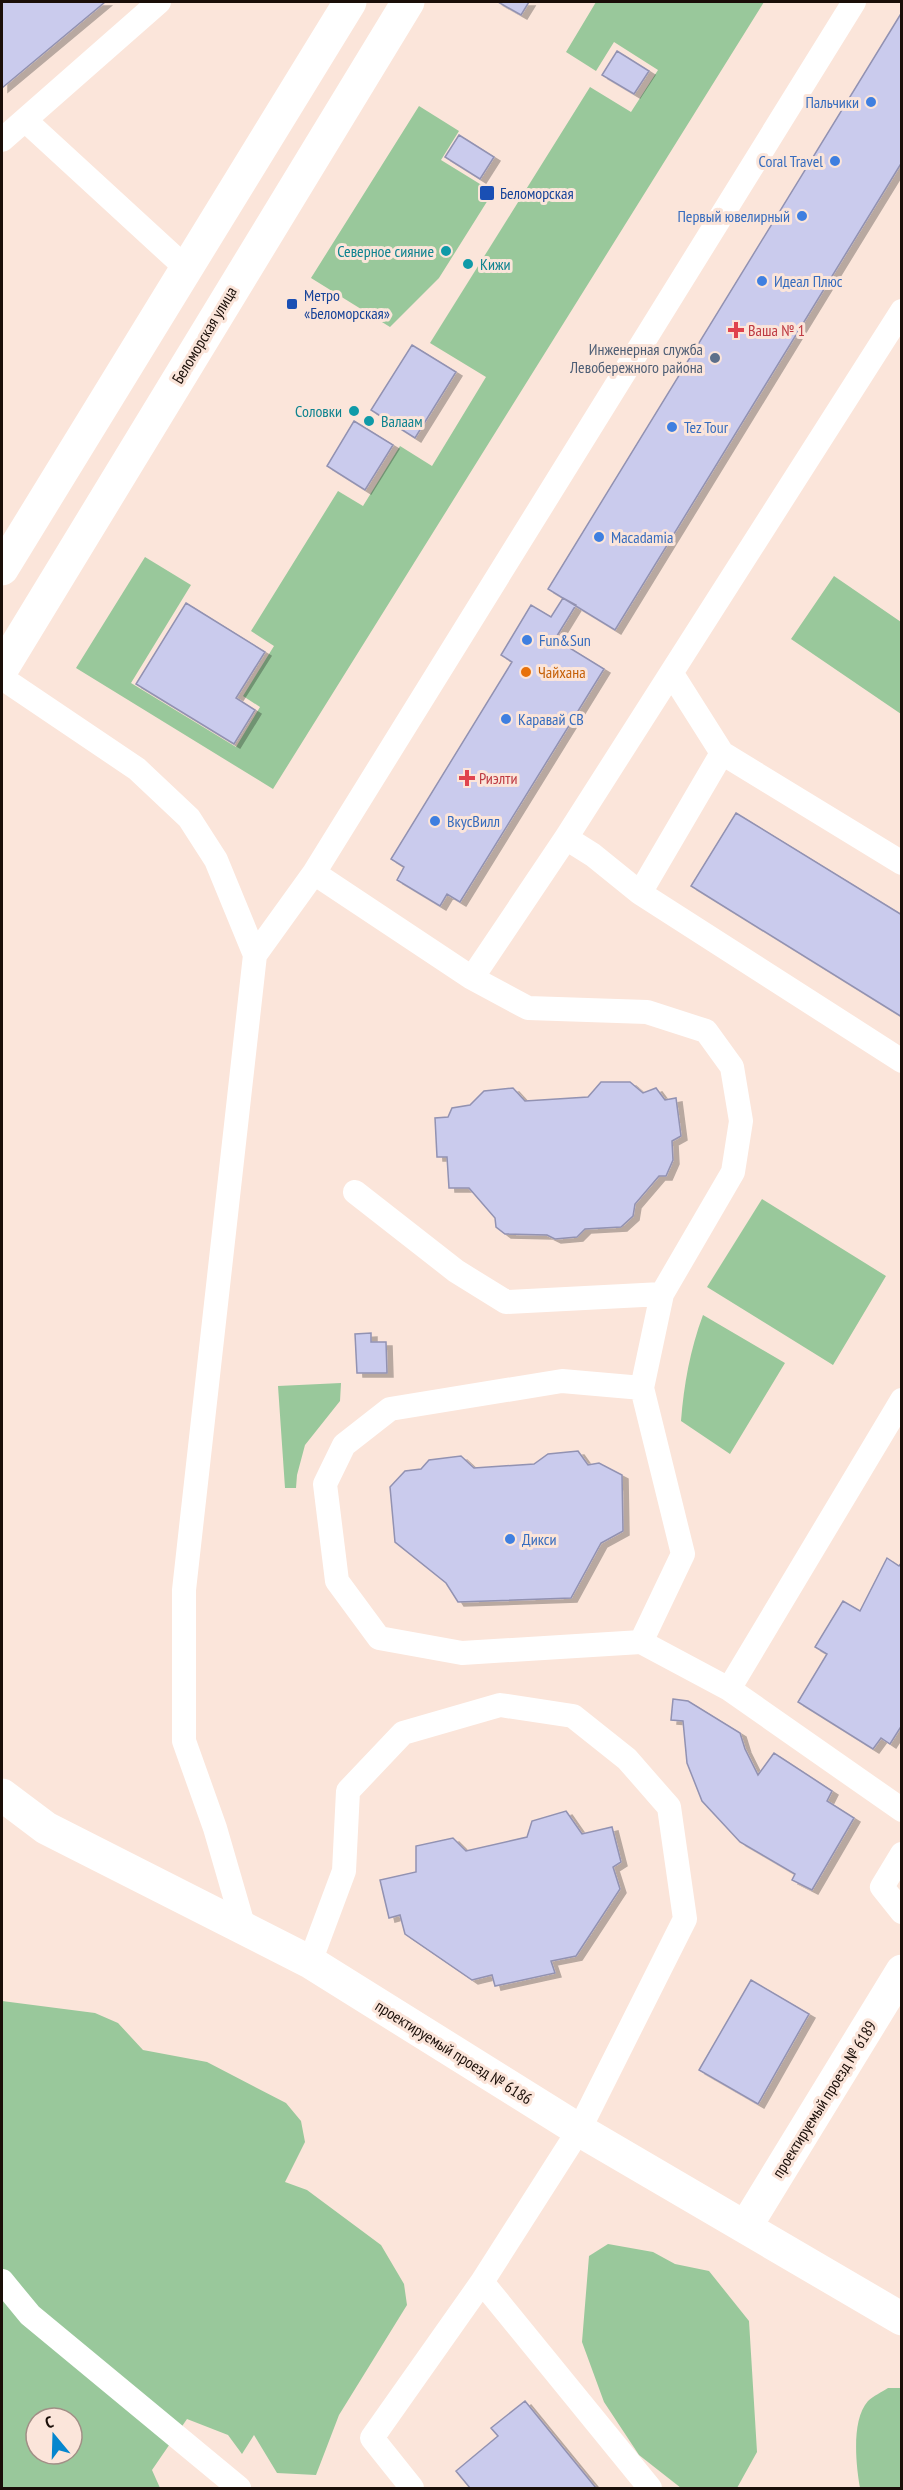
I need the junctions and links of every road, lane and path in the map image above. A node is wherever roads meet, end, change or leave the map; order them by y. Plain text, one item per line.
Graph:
1 (159, 2) edge
2 (350, 2) edge
3 (408, 2) edge
4 (854, 2) edge
5 (26, 120) junction
6 (2, 140) edge
7 (186, 268) junction
8 (902, 310) edge
9 (2, 569) edge
10 (2, 669) edge
11 (672, 674) junction
12 (2, 678) edge
13 (722, 753) junction
14 (566, 838) junction
15 (902, 863) edge
16 (314, 873) junction
17 (640, 893) junction
18 (255, 955) junction
19 (472, 978) junction
20 (902, 1062) edge
21 (354, 1192) dead end
22 (662, 1294) junction
23 (642, 1388) junction
24 (902, 1400) edge
25 (641, 1642) junction
26 (729, 1689) junction
27 (2, 1795) edge
28 (902, 1810) edge
29 (902, 1854) edge
30 (902, 1912) edge
31 (244, 1928) junction
32 (310, 1962) junction
33 (902, 1971) edge
34 (579, 2130) junction
35 (746, 2226) junction
36 (2, 2281) edge
37 (482, 2282) junction
38 (902, 2319) edge
39 (239, 2488) edge
40 (411, 2488) edge
41 (651, 2488) edge

1 - 5 lane
2 - 7 main road
3 - 10 main road, Беломорская улица
4 - 16 lane
5 - 6 lane
5 - 7 lane
7 - 9 main road
8 - 11 lane
11 - 13 lane
11 - 14 lane
12 - 18 lane
13 - 15 lane
13 - 17 lane
14 - 17 lane
14 - 19 lane
16 - 18 lane
16 - 19 lane
17 - 20 lane
18 - 31 lane
19 - 22 lane
21 - 22 lane
22 - 23 lane
23 - 25 lane
23 - 25 lane
24 - 26 lane
25 - 26 lane
26 - 28 lane
27 - 31 main road, проектируемый проезд № 6186
29 - 30 lane
31 - 32 main road, проектируемый проезд № 6186
32 - 34 main road, проектируемый проезд № 6186
32 - 34 lane
33 - 35 main road, проектируемый проезд № 6189
34 - 35 main road, проектируемый проезд № 6186
34 - 37 lane
35 - 38 main road, проектируемый проезд № 6186
36 - 39 lane
37 - 40 lane
37 - 41 lane

